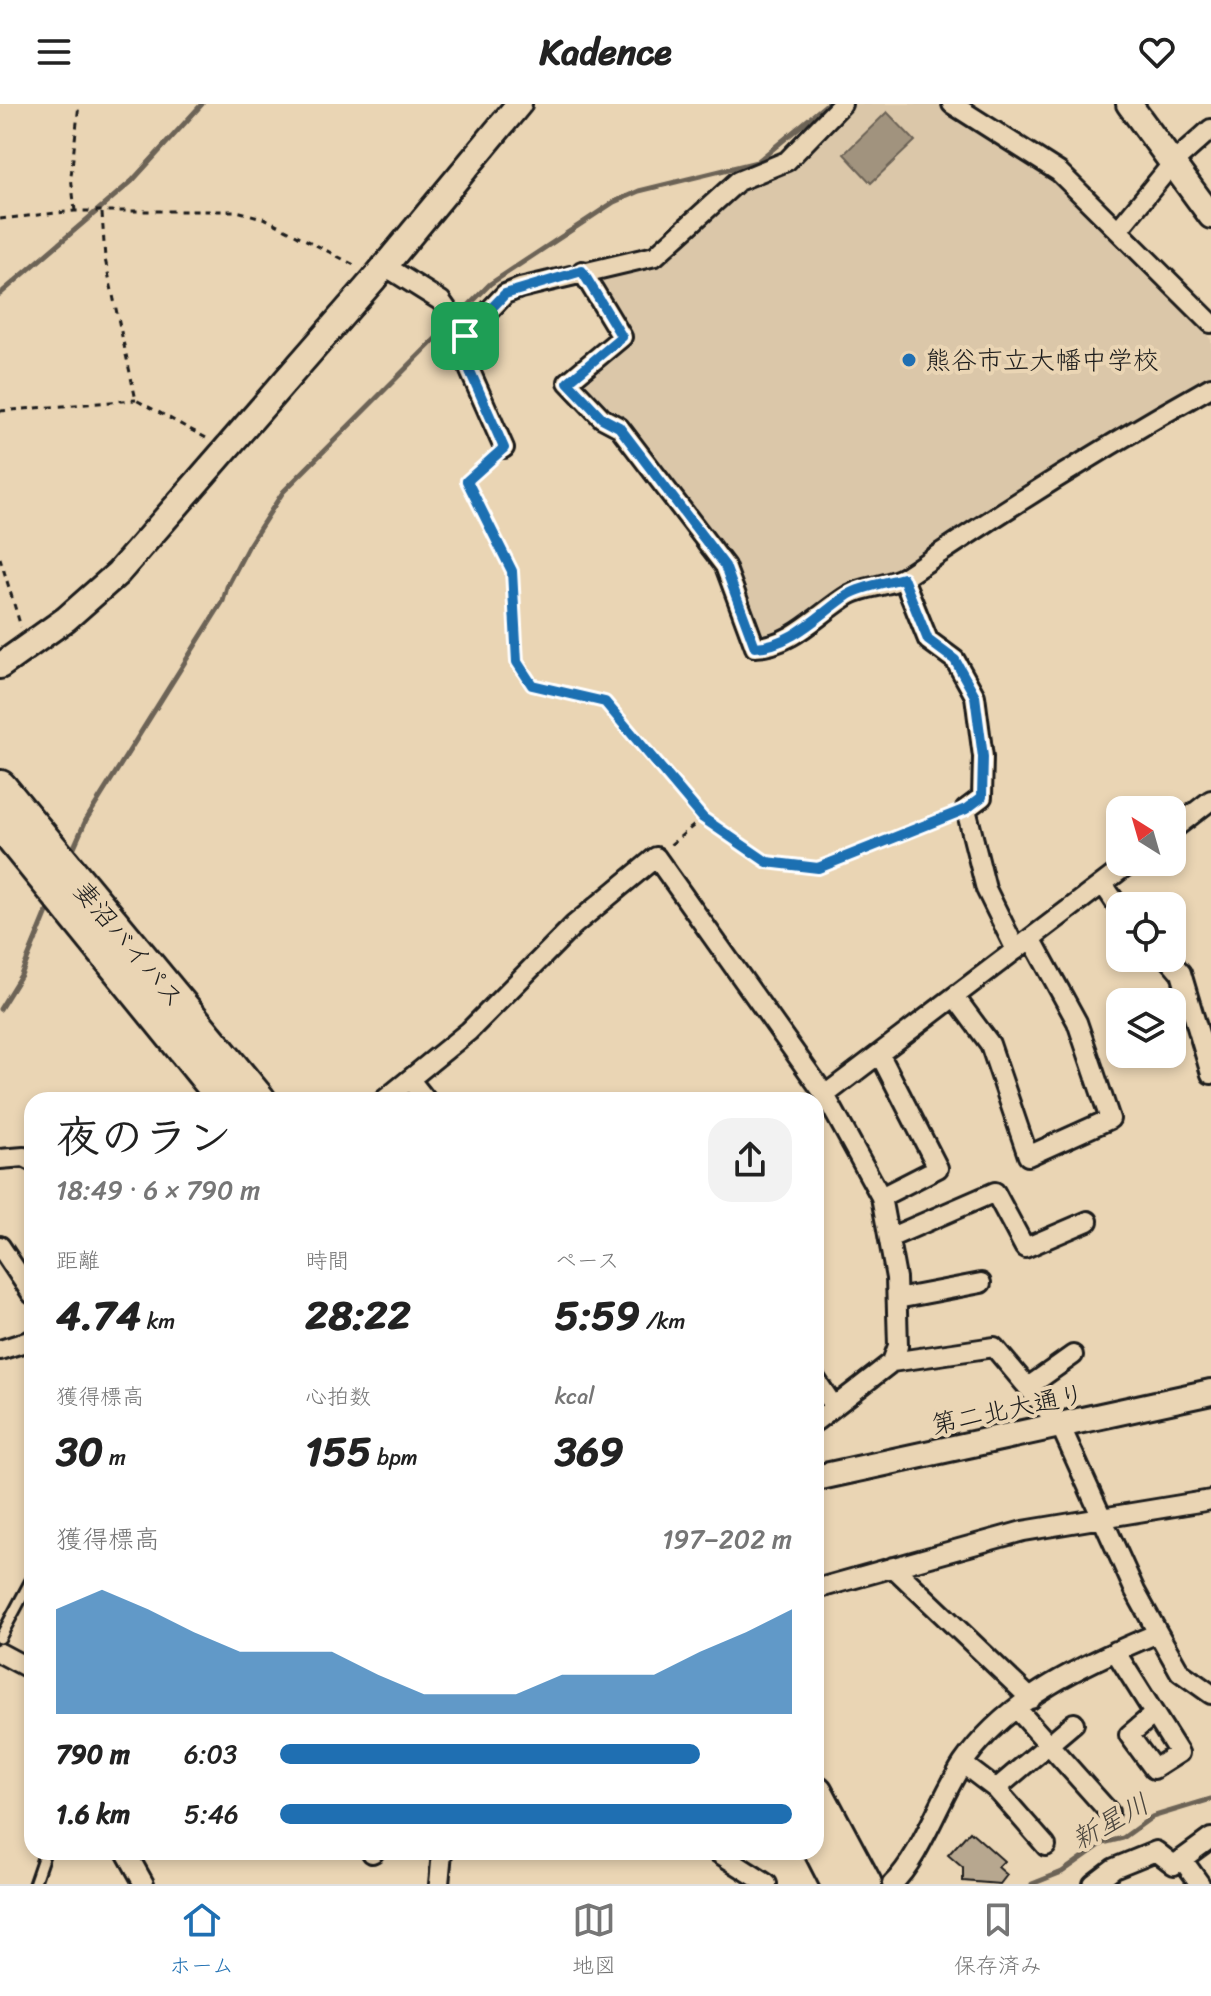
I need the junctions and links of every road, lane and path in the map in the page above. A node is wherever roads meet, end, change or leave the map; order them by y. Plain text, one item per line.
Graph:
1 (79, 104) edge
2 (519, 104) edge
3 (842, 104) edge
4 (952, 104) edge
5 (1129, 104) edge
6 (1211, 129) edge
7 (1172, 164) junction
8 (75, 211) junction
9 (101, 213) junction
10 (1211, 216) edge
11 (0, 219) edge
12 (1118, 230) junction
13 (582, 271) junction
14 (379, 273) junction
15 (1211, 323) edge
16 (464, 334) junction
17 (1211, 387) edge
18 (136, 400) junction
19 (0, 411) edge
20 (504, 448) joint
21 (227, 450) junction
22 (0, 558) edge
23 (903, 578) junction
24 (28, 647) junction
25 (0, 666) edge
26 (0, 787) edge
27 (1211, 800) edge
28 (966, 809) junction
29 (703, 818) junction
30 (1186, 819) edge
31 (0, 823) edge
32 (656, 857) junction
33 (1113, 876) edge
34 (1103, 884) junction
35 (1108, 892) edge
36 (79, 902) junction
37 (1031, 938) junction
38 (1016, 950) junction
39 (955, 997) junction
40 (1186, 1014) edge
41 (880, 1055) junction
42 (1211, 1074) edge
43 (411, 1081) junction
44 (219, 1092) edge
45 (252, 1092) edge
46 (395, 1092) edge
47 (420, 1092) edge
48 (823, 1092) edge
49 (825, 1095) joint
50 (24, 1157) edge
51 (0, 1159) edge
52 (881, 1197) junction
53 (1088, 1221) dead end
54 (889, 1238) junction
55 (0, 1246) edge
56 (24, 1282) edge
57 (981, 1283) dead end
58 (897, 1299) junction
59 (24, 1342) edge
60 (0, 1350) edge
61 (1073, 1355) dead end
62 (892, 1362) junction
63 (1028, 1387) junction
64 (824, 1392) edge
65 (1211, 1392) edge
66 (834, 1407) junction
67 (824, 1415) edge
68 (1061, 1427) junction
69 (824, 1476) edge
70 (1211, 1500) edge
71 (1103, 1518) junction
72 (893, 1567) junction
73 (824, 1587) edge
74 (24, 1593) edge
75 (1158, 1633) junction
76 (0, 1638) edge
77 (1115, 1651) junction
78 (0, 1653) edge
79 (24, 1666) edge
80 (1211, 1694) edge
81 (1024, 1704) junction
82 (1154, 1714) dead end
83 (1074, 1723) dead end
84 (1048, 1744) junction
85 (963, 1764) junction
86 (996, 1789) junction
87 (824, 1807) edge
88 (1109, 1812) dead end
89 (1211, 1838) edge
90 (1046, 1846) dead end
91 (824, 1857) edge
92 (1182, 1859) junction
93 (42, 1860) edge
94 (130, 1860) edge
95 (441, 1860) edge
96 (730, 1860) edge
97 (34, 1884) edge
98 (144, 1884) edge
99 (439, 1884) edge
100 (767, 1884) edge
101 (838, 1884) edge
102 (865, 1884) edge
103 (892, 1884) edge
104 (1093, 1884) edge
105 (1200, 1884) edge

1 - 8 path
2 - 14 street
3 - 13 street
4 - 12 street
5 - 7 street
6 - 7 street
7 - 10 street
7 - 12 street
8 - 9 path
8 - 11 path
9 - 14 path
9 - 18 path
12 - 15 street
13 - 16 street
13 - 23 street
14 - 16 street
14 - 21 street
16 - 20 street
17 - 23 street
18 - 19 path
18 - 21 path
20 - 29 path
21 - 24 street
22 - 24 path
23 - 28 street
24 - 25 street
26 - 36 highway, 妻沼バイパス
27 - 30 street
28 - 29 path
28 - 38 street
29 - 32 path
31 - 36 highway, 妻沼バイパス
32 - 43 street
32 - 48 street
33 - 34 street
34 - 35 street
34 - 37 street
36 - 44 highway, 妻沼バイパス
36 - 45 highway, 妻沼バイパス
37 - 38 street
37 - 39 street
38 - 39 street
39 - 41 street
40 - 42 street
41 - 49 street
41 - 52 street
43 - 46 street
43 - 47 street
49 - 52 street
50 - 51 street
52 - 54 street
53 - 54 street
54 - 58 street
55 - 56 street
57 - 58 street
58 - 62 street
59 - 60 street
61 - 63 street
62 - 63 street
62 - 66 street
63 - 68 street
64 - 66 street
65 - 68 street, 第二北大通り
66 - 67 street
68 - 69 street, 第二北大通り
68 - 71 street
70 - 71 street
71 - 72 street
71 - 75 street
72 - 73 street
72 - 81 street
74 - 76 lane
75 - 77 street
75 - 80 street
77 - 81 street
77 - 82 street
78 - 79 street
81 - 84 street
81 - 85 street
83 - 84 street
84 - 86 street
84 - 88 street
85 - 86 street
85 - 103 street
86 - 90 street
87 - 102 highway
89 - 92 street
91 - 101 highway
92 - 104 street
92 - 105 street
93 - 97 lane
94 - 98 street
95 - 99 street
96 - 100 street

